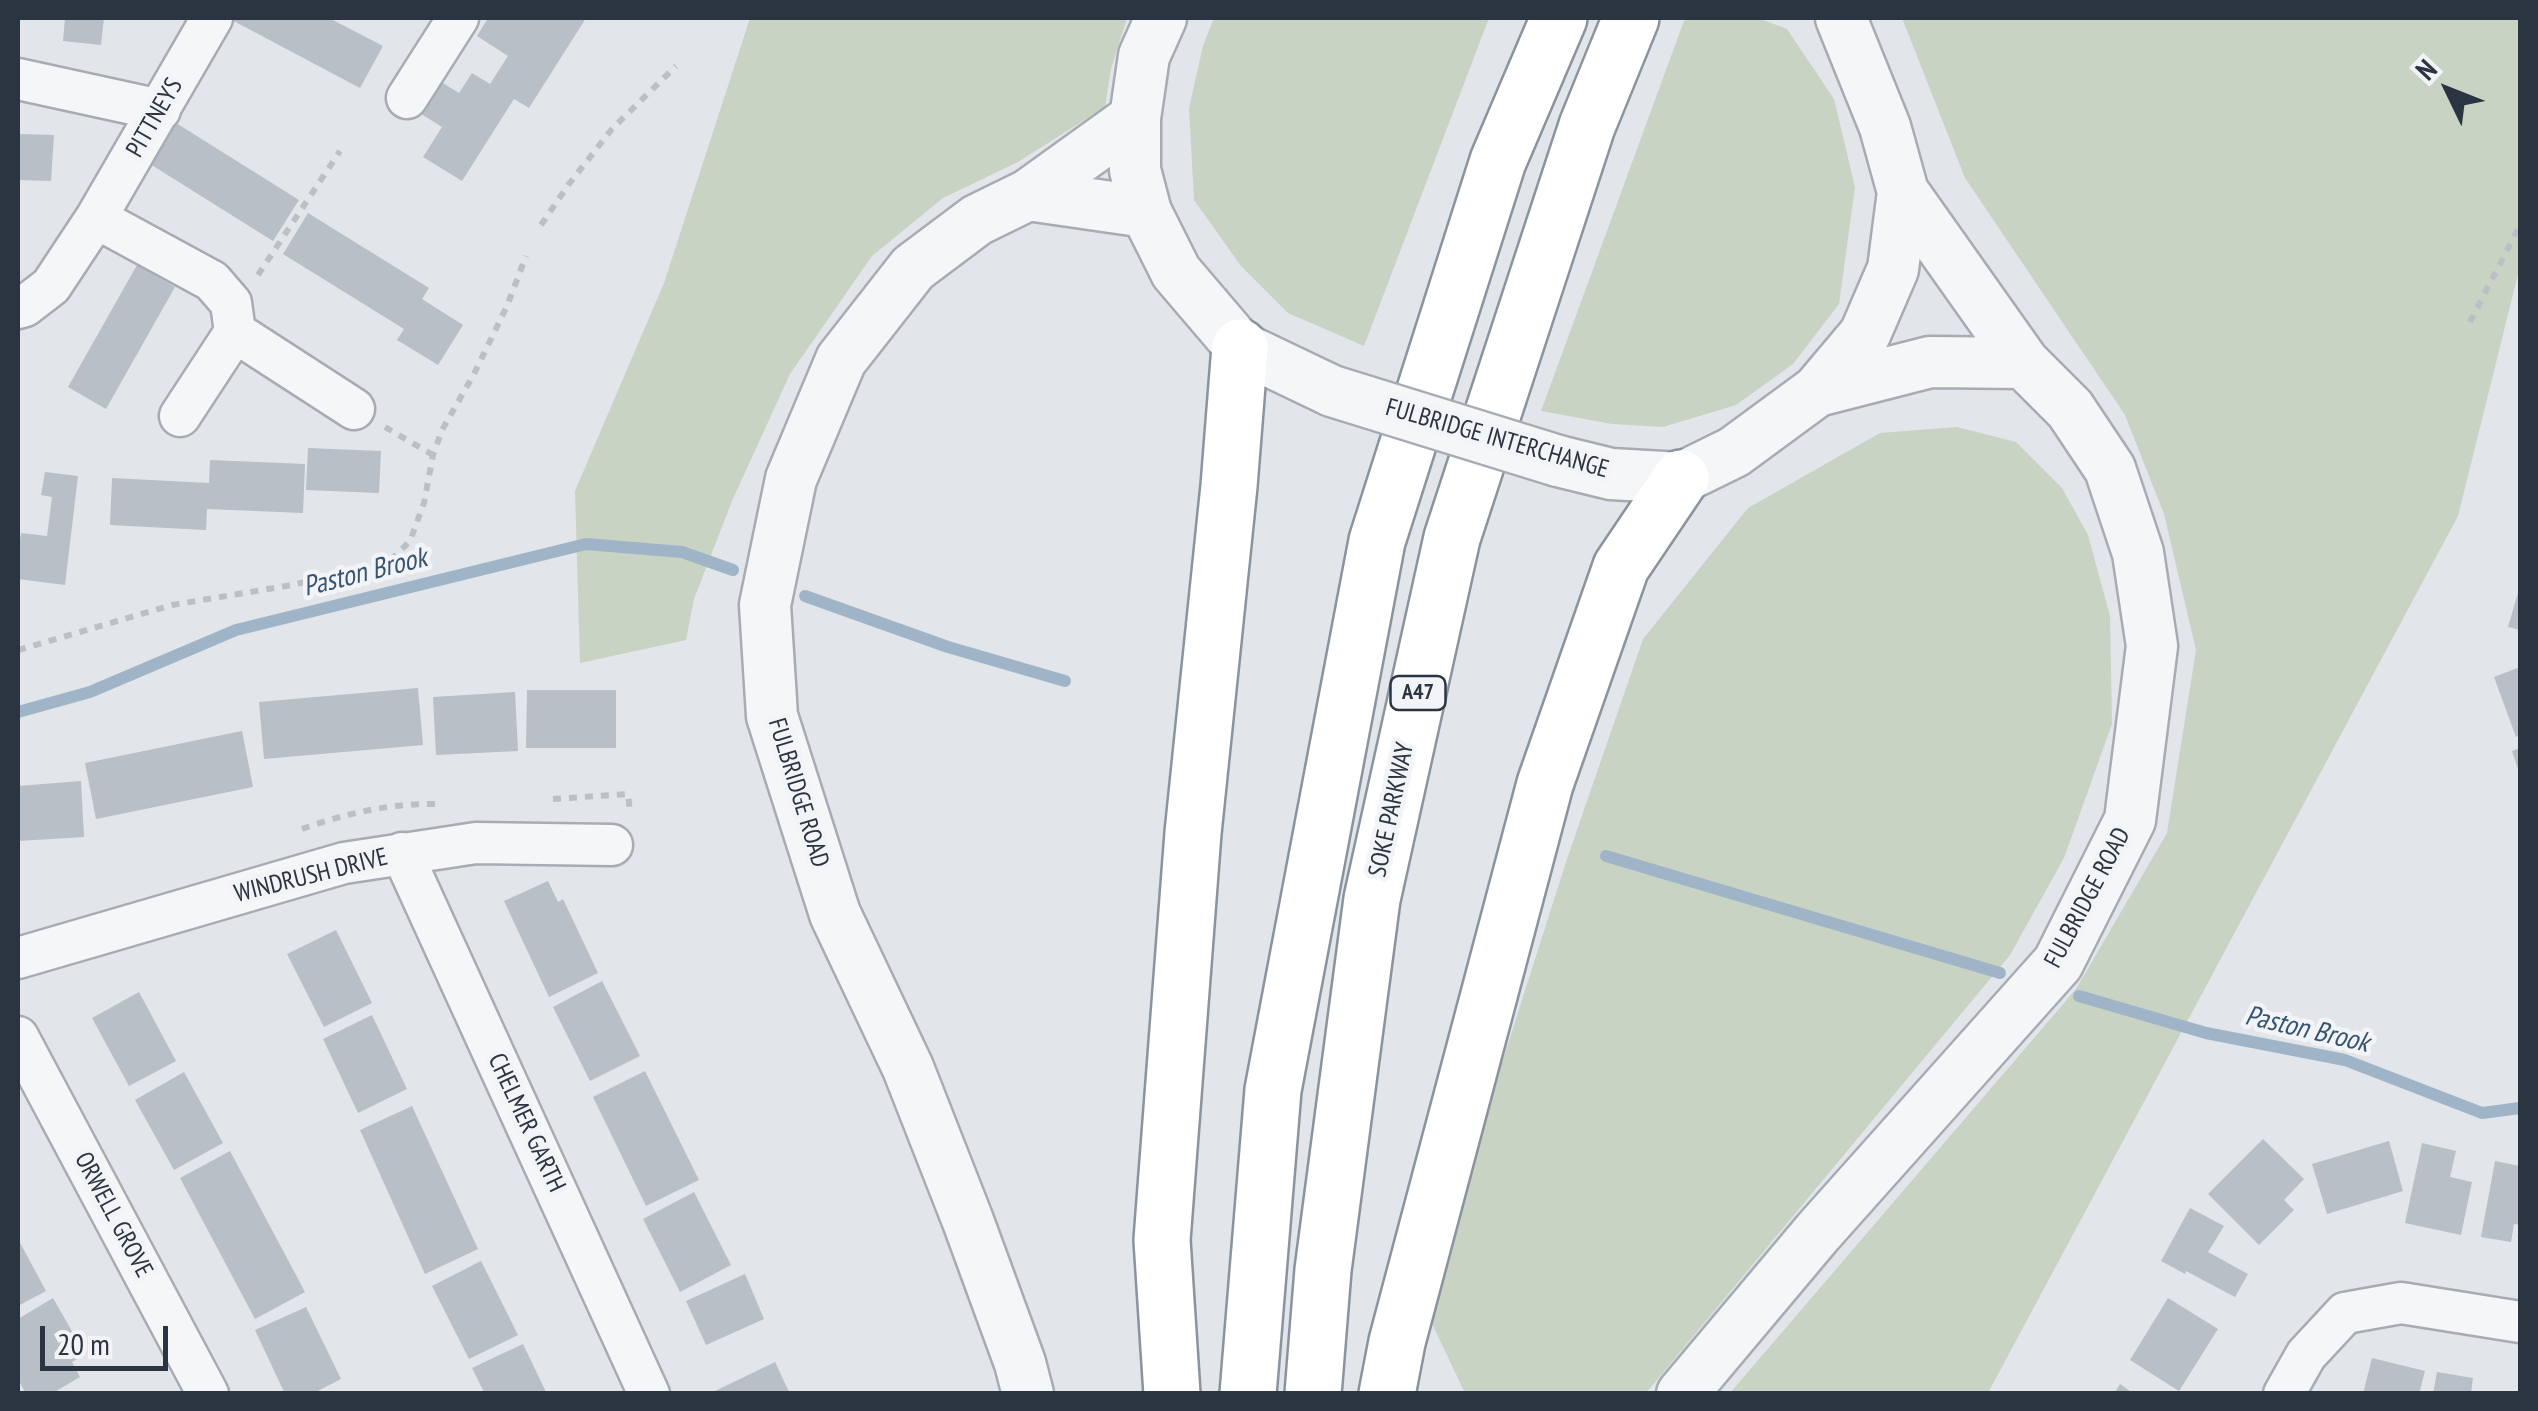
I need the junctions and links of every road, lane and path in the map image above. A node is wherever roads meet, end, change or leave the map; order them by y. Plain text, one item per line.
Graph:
1 (212, 18) edge
2 (458, 18) edge
3 (1162, 18) edge
4 (1559, 18) edge
5 (1631, 18) edge
6 (1841, 18) edge
7 (676, 66) dead end
8 (18, 78) edge
9 (407, 98) dead end
10 (160, 110) junction
11 (1135, 118) junction
12 (340, 151) dead end
13 (1903, 192) junction
14 (1028, 196) junction
15 (1146, 212) junction
16 (96, 218) junction
17 (542, 225) dead end
18 (2520, 226) edge
19 (526, 256) dead end
20 (18, 308) edge
21 (233, 317) junction
22 (2470, 322) dead end
23 (1240, 347) junction
24 (2024, 363) junction
25 (1817, 392) junction
26 (354, 409) joint
27 (180, 416) dead end
28 (433, 455) junction
29 (1681, 478) junction
30 (18, 650) edge
31 (612, 844) dead end
32 (402, 852) junction
33 (18, 958) edge
34 (18, 1038) edge
35 (2520, 1322) edge
36 (208, 1394) edge
37 (649, 1394) edge
38 (1028, 1394) edge
39 (1172, 1394) edge
40 (1248, 1394) edge
41 (1313, 1394) edge
42 (1388, 1394) edge
43 (1682, 1394) edge
44 (2284, 1394) edge

1 - 10 street, PITTNEYS
2 - 9 street
3 - 11 street, FULBRIDGE INTERCHANGE
4 - 40 highway
5 - 41 highway, SOKE PARKWAY / A47
6 - 13 street, FULBRIDGE INTERCHANGE
7 - 17 path
8 - 10 street
10 - 16 street, PITTNEYS
11 - 14 street, FULBRIDGE ROAD
11 - 15 street, FULBRIDGE INTERCHANGE
12 - 21 path
13 - 24 street, FULBRIDGE ROAD
13 - 25 street, FULBRIDGE INTERCHANGE
14 - 15 street
14 - 38 street, FULBRIDGE ROAD
15 - 23 street, FULBRIDGE INTERCHANGE
16 - 20 street, PITTNEYS
16 - 21 street
18 - 22 path
19 - 28 path
21 - 26 street
21 - 27 street
23 - 29 street, FULBRIDGE INTERCHANGE, bridge
23 - 39 highway
24 - 25 street
24 - 43 street, FULBRIDGE ROAD
25 - 29 street, FULBRIDGE INTERCHANGE
26 - 28 path
28 - 30 path
29 - 42 highway
31 - 32 street, WINDRUSH DRIVE
32 - 33 street, WINDRUSH DRIVE
32 - 37 street, CHELMER GARTH
34 - 36 street, ORWELL GROVE
35 - 44 street

